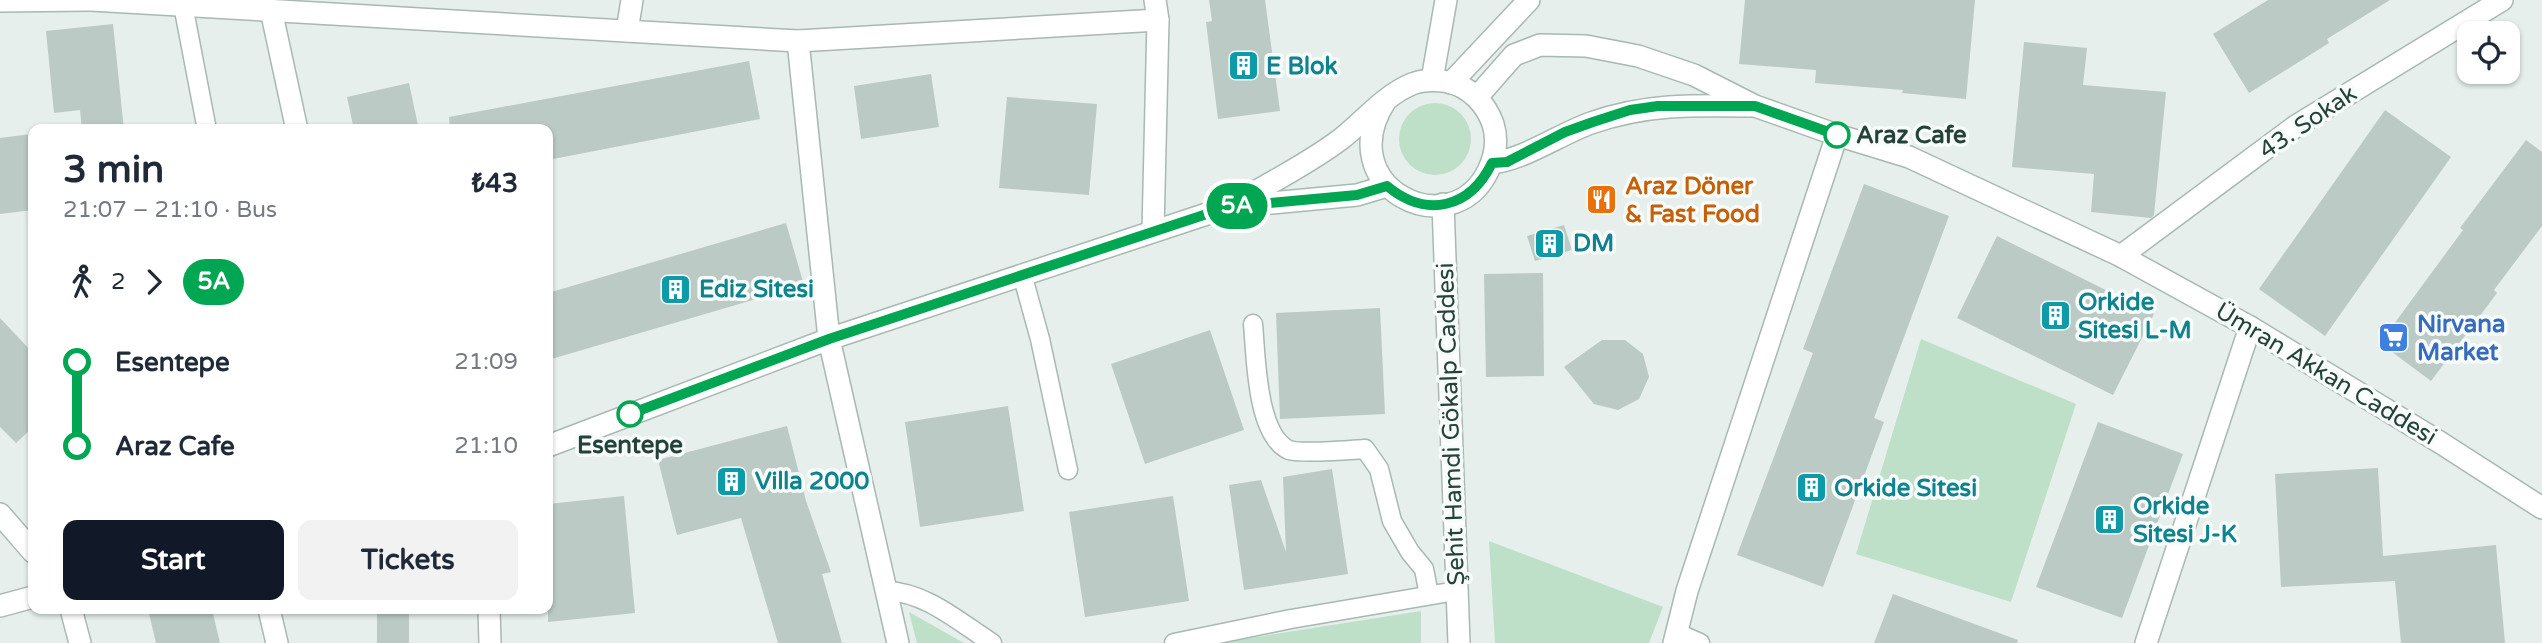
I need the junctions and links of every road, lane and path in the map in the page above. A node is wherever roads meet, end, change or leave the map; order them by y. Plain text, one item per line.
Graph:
1 (90, 0) edge
2 (632, 0) edge
3 (1446, 0) edge
4 (1529, 0) edge
5 (2502, 0) edge
6 (0, 1) edge
7 (183, 5) junction
8 (271, 10) junction
9 (1157, 10) edge
10 (627, 31) junction
11 (798, 41) junction
12 (1442, 81) junction
13 (1477, 97) junction
14 (1386, 100) junction
15 (1755, 106) junction
16 (206, 124) edge
17 (296, 124) edge
18 (1837, 135) junction
19 (1492, 163) junction
20 (1387, 186) junction
21 (1443, 204) junction
22 (1228, 207) junction
23 (1153, 231) junction
24 (2121, 256) junction
25 (1022, 274) junction
26 (1253, 324) dead end
27 (2250, 327) junction
28 (829, 339) junction
29 (553, 444) edge
30 (1068, 470) dead end
31 (2542, 508) edge
32 (0, 514) edge
33 (28, 546) edge
34 (886, 591) junction
35 (1457, 591) junction
36 (1429, 595) junction
37 (28, 598) edge
38 (0, 606) edge
39 (72, 614) edge
40 (270, 614) edge
41 (488, 614) edge
42 (1676, 638) edge
43 (80, 643) edge
44 (276, 643) edge
45 (490, 643) edge
46 (898, 643) edge
47 (992, 643) edge
48 (1174, 643) edge
49 (1459, 643) edge
50 (1700, 643) edge
51 (2146, 643) edge

1 - 6 street
1 - 7 street
2 - 10 street
3 - 12 street
4 - 12 street
5 - 24 street, 43. Sokak
7 - 8 street
7 - 16 lane
8 - 10 street
8 - 17 street
9 - 11 street
9 - 23 street
10 - 11 street
11 - 28 street
12 - 13 street
12 - 14 street
13 - 15 street
13 - 19 street
14 - 20 street
14 - 22 street
15 - 18 street, Ümran Akkan Caddesi
15 - 19 street
18 - 24 street, Ümran Akkan Caddesi
18 - 42 street
19 - 21 street
20 - 21 street
20 - 22 street
21 - 35 street, Şehit Hamdi Gökalp Caddesi
22 - 23 street
23 - 25 street
24 - 27 street, Ümran Akkan Caddesi
25 - 28 street
25 - 30 lane
26 - 36 lane
27 - 31 street, Ümran Akkan Caddesi
27 - 51 street
28 - 29 street
28 - 34 street
32 - 33 street
34 - 46 street
34 - 47 lane
35 - 36 lane
35 - 49 street, Şehit Hamdi Gökalp Caddesi
36 - 48 lane
37 - 38 street
39 - 43 street
40 - 44 street
41 - 45 street
42 - 50 lane

